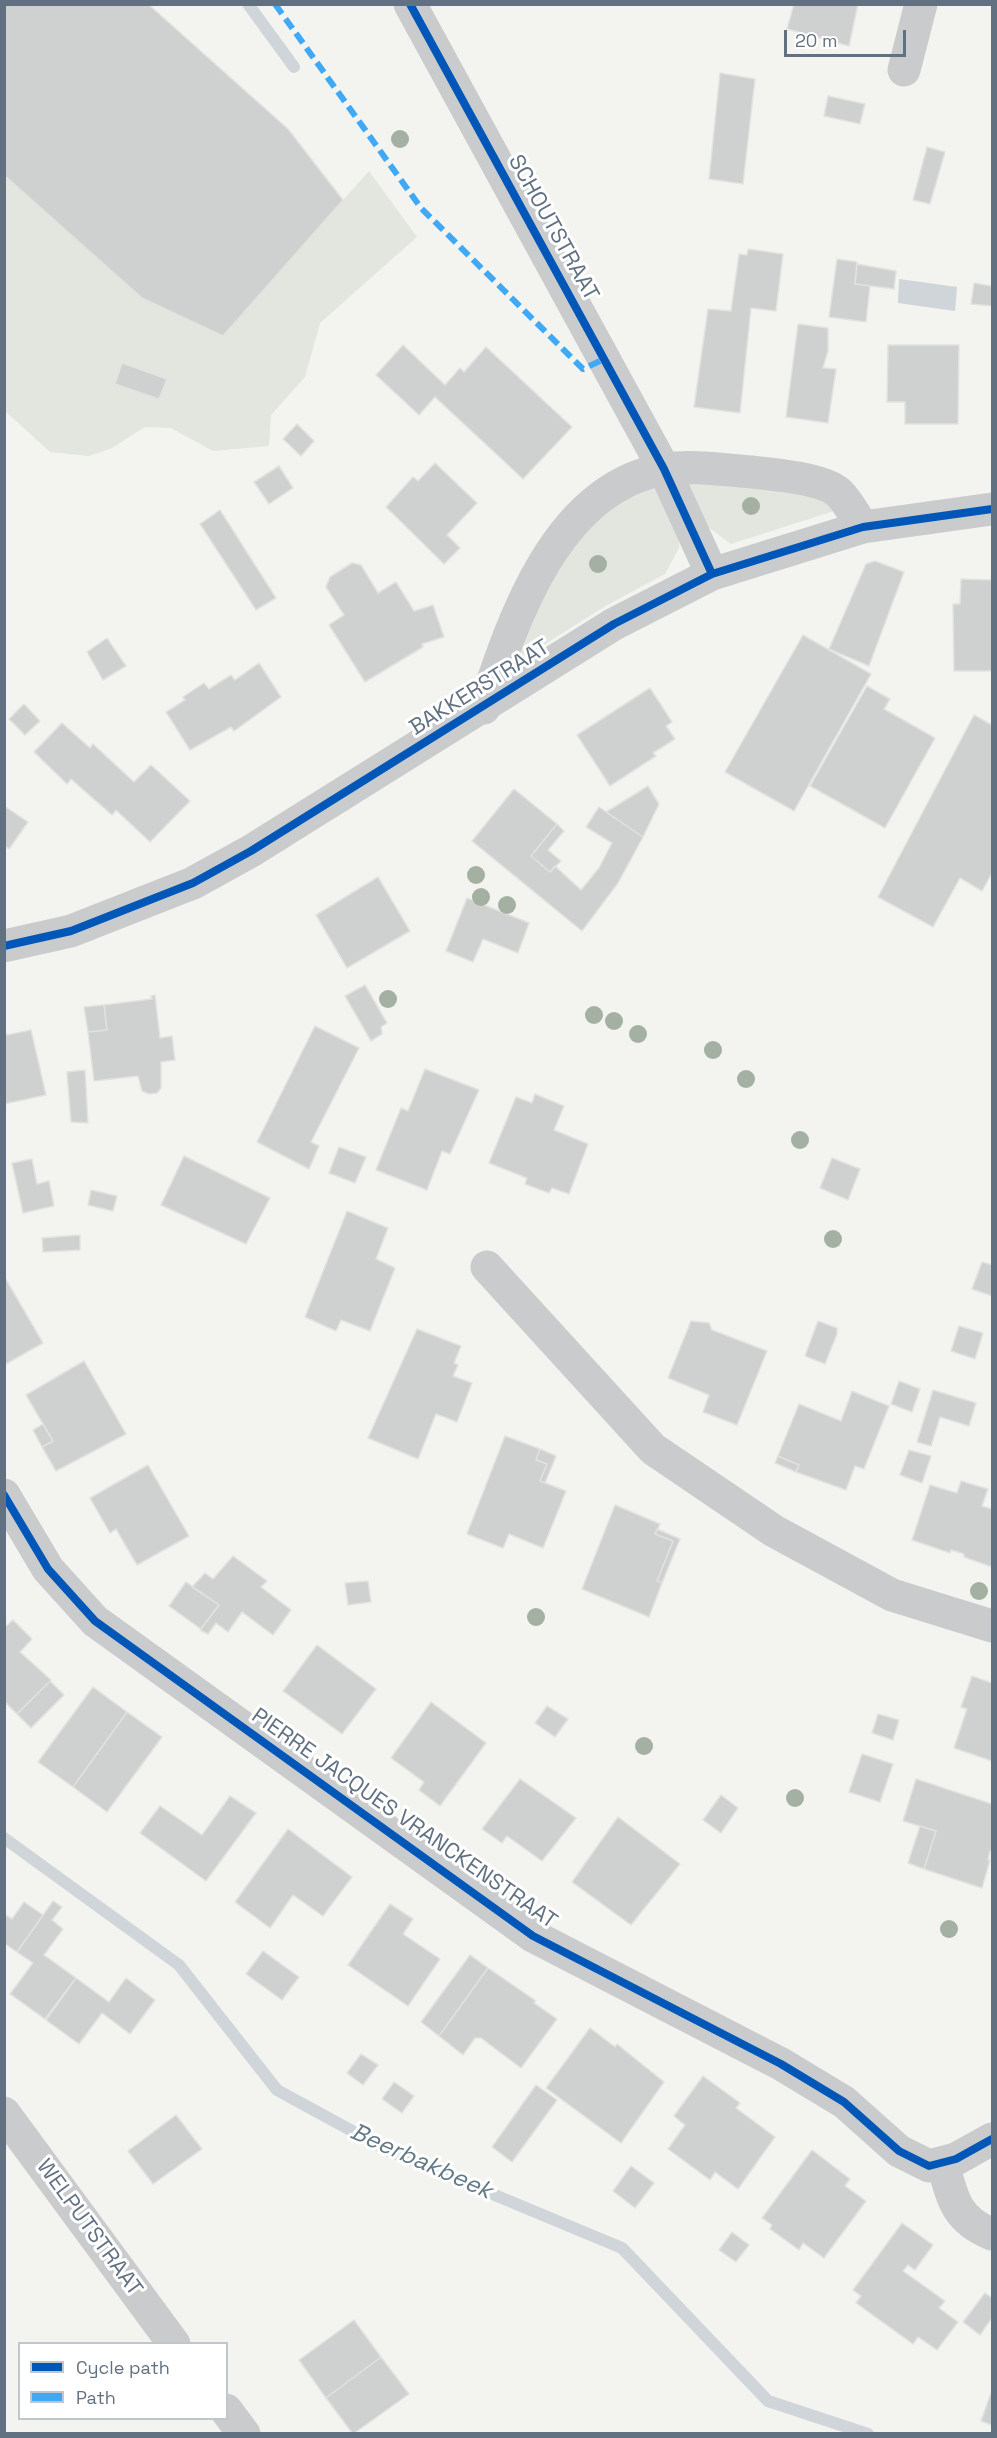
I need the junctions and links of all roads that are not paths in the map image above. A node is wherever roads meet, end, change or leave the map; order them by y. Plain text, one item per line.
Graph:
1 (410, 4) edge
2 (921, 4) edge
3 (904, 70) dead end
4 (664, 469) junction
5 (993, 509) edge
6 (863, 527) junction
7 (712, 574) junction
8 (484, 708) junction
9 (4, 946) edge
10 (487, 1267) dead end
11 (4, 1495) edge
12 (993, 1626) edge
13 (4, 2113) edge
14 (993, 2139) edge
15 (943, 2163) junction
16 (993, 2234) edge
17 (173, 2342) edge
18 (228, 2413) edge
19 (244, 2433) edge

1 - 4 street, SCHOUTSTRAAT
2 - 3 street
4 - 6 street, BAKKERSTRAAT
4 - 7 street, SCHOUTSTRAAT
4 - 8 street, BAKKERSTRAAT
5 - 6 street, BAKKERSTRAAT
6 - 7 street, BAKKERSTRAAT
7 - 8 street, BAKKERSTRAAT
8 - 9 street, BAKKERSTRAAT
10 - 12 street
11 - 15 street, PIERRE JACQUES VRANCKENSTRAAT
13 - 17 street, WELPUTSTRAAT
14 - 15 street
15 - 16 street
18 - 19 street

